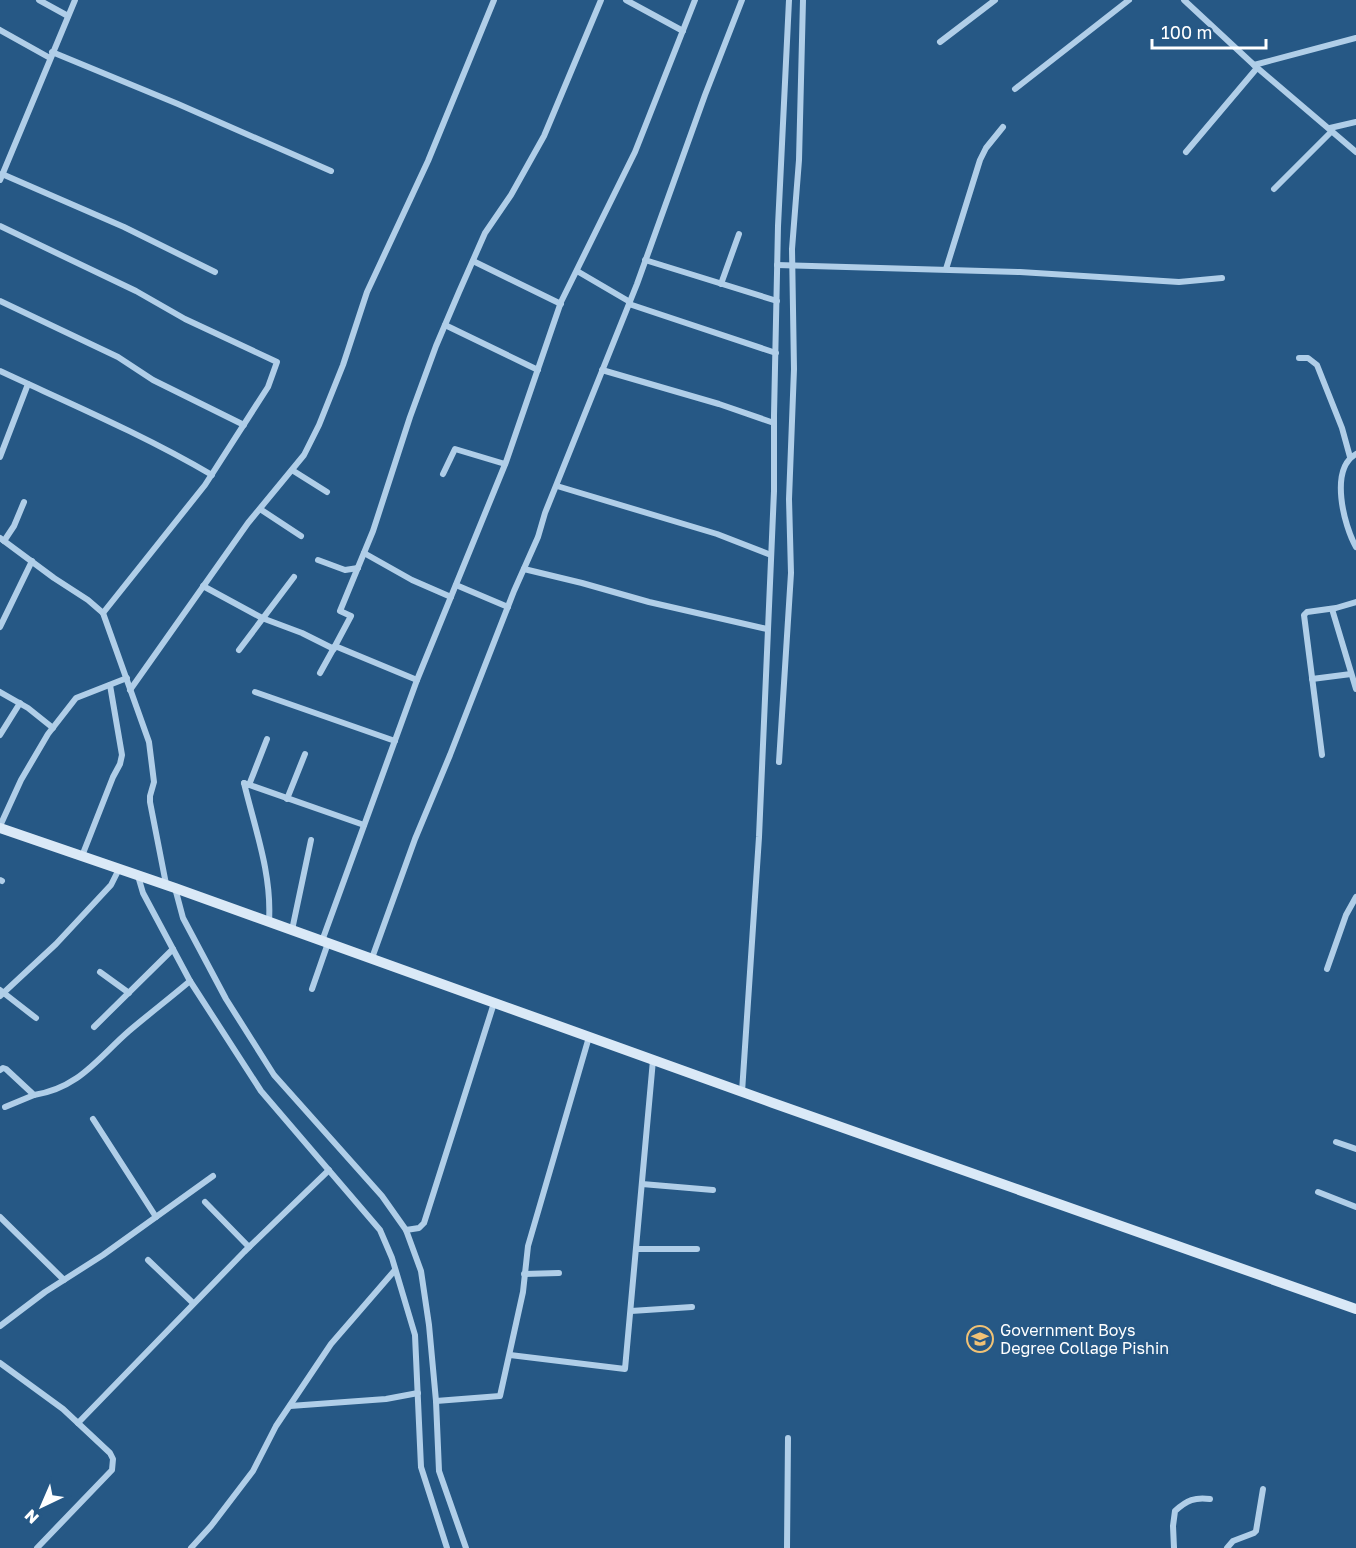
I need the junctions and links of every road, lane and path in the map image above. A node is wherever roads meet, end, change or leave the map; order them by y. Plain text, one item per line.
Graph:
1 (39, 0) edge
2 (75, 0) edge
3 (494, 0) edge
4 (601, 0) edge
5 (626, 0) edge
6 (695, 0) edge
7 (742, 0) edge
8 (789, 0) edge
9 (803, 0) edge
10 (994, 0) edge
11 (1129, 0) edge
12 (1184, 0) edge
13 (68, 16) junction
14 (0, 30) edge
15 (683, 31) junction
16 (1356, 38) edge
17 (940, 42) dead end
18 (51, 55) junction
19 (1256, 67) junction
20 (1015, 89) dead end
21 (1356, 122) edge
22 (1003, 127) dead end
23 (1331, 130) junction
24 (1186, 152) dead end
25 (1356, 152) edge
26 (330, 171) dead end
27 (1, 177) edge
28 (1274, 189) dead end
29 (0, 226) edge
30 (738, 234) dead end
31 (645, 260) junction
32 (473, 261) junction
33 (793, 264) junction
34 (777, 265) junction
35 (946, 269) junction
36 (577, 271) junction
37 (215, 272) dead end
38 (1222, 278) dead end
39 (721, 284) junction
40 (0, 301) edge
41 (777, 301) junction
42 (629, 303) junction
43 (561, 304) junction
44 (445, 325) junction
45 (776, 353) junction
46 (1299, 358) dead end
47 (0, 370) edge
48 (538, 370) junction
49 (603, 370) junction
50 (28, 384) junction
51 (774, 423) junction
52 (244, 426) junction
53 (1353, 456) edge
54 (0, 457) edge
55 (505, 464) junction
56 (292, 470) junction
57 (443, 474) dead end
58 (212, 475) junction
59 (557, 486) junction
60 (327, 492) dead end
61 (24, 502) dead end
62 (260, 509) junction
63 (301, 536) dead end
64 (2, 539) edge
65 (1356, 548) edge
66 (364, 553) junction
67 (771, 555) junction
68 (318, 560) dead end
69 (32, 561) junction
70 (358, 568) junction
71 (524, 569) junction
72 (294, 577) dead end
73 (456, 585) junction
74 (203, 586) junction
75 (451, 597) junction
76 (1356, 602) edge
77 (508, 607) junction
78 (1332, 609) junction
79 (103, 612) junction
80 (262, 618) junction
81 (0, 627) edge
82 (767, 629) junction
83 (334, 647) junction
84 (239, 650) dead end
85 (320, 672) dead end
86 (1351, 674) junction
87 (125, 679) junction
88 (1312, 679) junction
89 (417, 680) junction
90 (112, 684) junction
91 (1356, 689) edge
92 (130, 690) junction
93 (0, 692) edge
94 (255, 692) dead end
95 (20, 703) junction
96 (53, 728) junction
97 (0, 734) edge
98 (267, 739) dead end
99 (394, 741) junction
100 (305, 754) dead end
101 (1322, 755) dead end
102 (779, 762) dead end
103 (249, 785) junction
104 (287, 799) junction
105 (364, 825) junction
106 (0, 827) edge
107 (311, 840) dead end
108 (82, 856) junction
109 (119, 869) junction
110 (138, 876) junction
111 (171, 886) junction
112 (1356, 897) edge
113 (269, 921) junction
114 (292, 930) junction
115 (325, 942) junction
116 (173, 949) junction
117 (372, 958) junction
118 (1327, 969) dead end
119 (100, 972) dead end
120 (190, 981) junction
121 (312, 989) dead end
122 (1, 993) edge
123 (129, 993) junction
124 (494, 1003) junction
125 (36, 1018) dead end
126 (94, 1027) dead end
127 (589, 1037) junction
128 (653, 1060) junction
129 (0, 1070) edge
130 (742, 1092) junction
131 (34, 1095) junction
132 (5, 1107) dead end
133 (93, 1119) dead end
134 (1336, 1142) dead end
135 (1356, 1149) edge
136 (329, 1170) junction
137 (213, 1176) dead end
138 (642, 1184) junction
139 (713, 1190) dead end
140 (1318, 1192) dead end
141 (205, 1202) dead end
142 (1356, 1207) edge
143 (0, 1217) edge
144 (156, 1217) junction
145 (406, 1230) junction
146 (249, 1247) junction
147 (636, 1249) junction
148 (697, 1249) dead end
149 (148, 1260) dead end
150 (395, 1270) junction
151 (559, 1273) dead end
152 (524, 1274) junction
153 (64, 1280) junction
154 (194, 1304) junction
155 (692, 1307) dead end
156 (1356, 1309) edge
157 (631, 1311) junction
158 (0, 1326) edge
159 (510, 1355) junction
160 (0, 1362) edge
161 (418, 1394) junction
162 (436, 1401) junction
163 (290, 1406) junction
164 (78, 1423) junction
165 (788, 1438) dead end
166 (1263, 1489) dead end
167 (1210, 1499) dead end
168 (37, 1548) edge
169 (191, 1548) edge
170 (447, 1548) edge
171 (466, 1548) edge
172 (787, 1548) edge
173 (1174, 1548) edge
174 (1227, 1548) edge

1 - 13 street
2 - 13 street
3 - 56 street
4 - 32 street
5 - 15 street
6 - 15 street
7 - 31 street
8 - 34 street
9 - 33 street
10 - 17 street
11 - 20 street
12 - 19 street
13 - 18 street
14 - 18 street
15 - 36 street
16 - 19 street
18 - 26 street
18 - 27 street
19 - 23 street
19 - 24 street
21 - 23 street
22 - 35 street
23 - 25 street
23 - 28 street
27 - 37 street
29 - 52 street
30 - 39 street
31 - 39 street
31 - 42 street
32 - 43 street
32 - 44 street
33 - 34 street
33 - 35 street
33 - 102 street
34 - 41 street
35 - 38 street
36 - 42 street
36 - 43 street
39 - 41 street
40 - 52 street
41 - 45 street
42 - 45 street
42 - 49 street
43 - 48 street
44 - 48 street
44 - 66 street
45 - 51 street
46 - 53 street
47 - 50 street
48 - 55 street
49 - 51 street
49 - 59 street
50 - 54 street
50 - 58 street
51 - 67 street
52 - 58 street
53 - 65 street
55 - 57 street
55 - 73 street
56 - 60 street
56 - 62 street
58 - 79 street
59 - 67 street
59 - 71 street
61 - 64 street
62 - 63 street
62 - 74 street
64 - 69 street
66 - 70 street
66 - 75 street
67 - 82 street
68 - 70 street
69 - 79 street
69 - 81 street
70 - 83 street
71 - 77 street
71 - 82 street
72 - 80 street
73 - 75 street
73 - 77 street
74 - 80 street
74 - 92 street
75 - 89 street
76 - 78 street
77 - 117 street
78 - 86 street
78 - 88 street
79 - 87 street
80 - 83 street
80 - 84 street
82 - 130 street
83 - 85 street
83 - 89 street
86 - 88 street
86 - 91 street
87 - 90 street
87 - 92 street
88 - 101 street
89 - 99 street
90 - 96 street
90 - 108 street
92 - 111 street
93 - 95 street
94 - 99 street
95 - 96 street
95 - 97 street
96 - 106 street
98 - 103 street
99 - 105 street
100 - 104 street
103 - 104 street
103 - 113 street
104 - 105 street
105 - 115 street
106 - 108 main road
107 - 114 street
108 - 109 main road
109 - 110 main road
109 - 122 street
110 - 111 main road
110 - 116 street
111 - 113 main road
111 - 145 street
112 - 118 street
113 - 114 main road
114 - 115 main road
115 - 117 main road
115 - 121 street
116 - 120 street
116 - 123 street
117 - 124 main road
119 - 123 street
120 - 131 street
120 - 136 street
122 - 125 street
123 - 126 street
124 - 127 main road
124 - 145 street
127 - 128 main road
127 - 152 street
128 - 130 main road
128 - 138 street
129 - 131 street
130 - 156 main road
131 - 132 street
133 - 144 street
134 - 135 street
136 - 146 street
136 - 150 street
137 - 144 street
138 - 139 street
138 - 147 street
140 - 142 street
141 - 146 street
143 - 153 street
144 - 153 street
145 - 162 street
146 - 154 street
147 - 148 street
147 - 157 street
149 - 154 street
150 - 161 street
150 - 163 street
151 - 152 street
152 - 159 street
153 - 158 street
154 - 164 street
155 - 157 street
157 - 159 street
159 - 162 street
160 - 164 street
161 - 163 street
161 - 170 street
162 - 171 street
163 - 169 street
164 - 168 street
165 - 172 street
166 - 174 street
167 - 173 street

